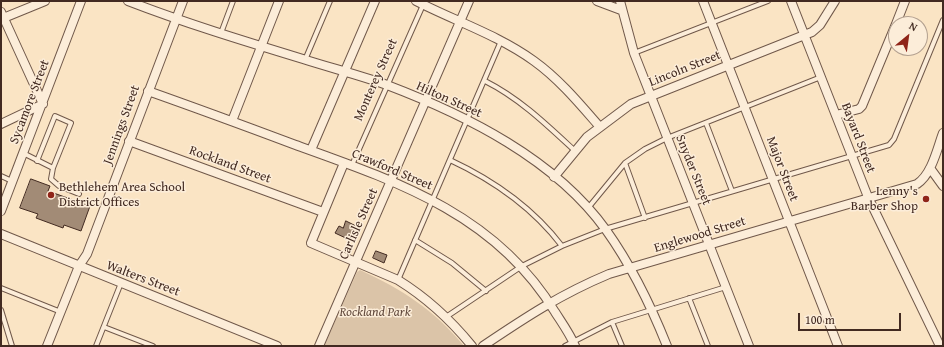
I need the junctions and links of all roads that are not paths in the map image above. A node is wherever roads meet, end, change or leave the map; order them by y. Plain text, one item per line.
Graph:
1 (45, 1) edge
2 (81, 1) edge
3 (130, 1) edge
4 (182, 1) edge
5 (233, 1) edge
6 (279, 1) edge
7 (330, 1) edge
8 (375, 1) edge
9 (469, 1) edge
10 (597, 1) edge
11 (620, 1) edge
12 (704, 1) edge
13 (768, 1) edge
14 (791, 1) edge
15 (835, 1) edge
16 (906, 1) edge
17 (419, 3) edge
18 (621, 10) junction
19 (2, 16) edge
20 (899, 16) edge
21 (176, 18) junction
22 (943, 20) edge
23 (460, 21) junction
24 (711, 24) junction
25 (221, 34) junction
26 (804, 35) junction
27 (501, 41) junction
28 (888, 43) edge
29 (261, 46) junction
30 (634, 53) junction
31 (305, 60) junction
32 (728, 65) junction
33 (345, 71) junction
34 (821, 77) junction
35 (485, 81) junction
36 (387, 86) junction
37 (148, 91) junction
38 (650, 96) junction
39 (425, 102) junction
40 (43, 104) junction
41 (744, 108) junction
42 (836, 115) junction
43 (467, 120) junction
44 (232, 122) junction
45 (706, 123) junction
46 (1, 124) edge
47 (599, 126) junction
48 (943, 133) edge
49 (667, 138) junction
50 (129, 141) junction
51 (311, 150) junction
52 (574, 150) junction
53 (23, 153) junction
54 (852, 156) junction
55 (450, 160) junction
56 (37, 161) junction
57 (344, 162) junction
58 (625, 163) junction
59 (352, 166) junction
60 (53, 168) junction
61 (930, 168) junction
62 (1, 176) edge
63 (554, 177) junction
64 (773, 179) junction
65 (12, 181) junction
66 (391, 181) junction
67 (943, 186) edge
68 (732, 191) junction
69 (79, 194) dead end
70 (868, 197) junction
71 (432, 199) junction
72 (693, 202) junction
73 (587, 209) junction
74 (1, 211) edge
75 (323, 212) junction
76 (645, 218) junction
77 (789, 221) junction
78 (605, 229) junction
79 (1, 234) edge
80 (415, 240) junction
81 (709, 245) junction
82 (562, 246) junction
83 (356, 262) junction
84 (79, 266) junction
85 (522, 266) junction
86 (630, 269) junction
87 (398, 280) junction
88 (121, 283) junction
89 (726, 287) junction
90 (1, 288) edge
91 (486, 291) junction
92 (689, 298) junction
93 (549, 302) junction
94 (1, 310) edge
95 (651, 310) junction
96 (61, 312) junction
97 (446, 317) junction
98 (612, 322) junction
99 (104, 327) junction
100 (265, 343) edge
101 (941, 343) edge
102 (574, 344) edge
103 (12, 346) edge
104 (47, 346) edge
105 (96, 346) edge
106 (153, 346) edge
107 (276, 346) edge
108 (319, 346) edge
109 (472, 346) edge
110 (483, 346) edge
111 (565, 346) edge
112 (622, 346) edge
113 (667, 346) edge
114 (708, 346) edge
115 (749, 346) edge
116 (838, 346) edge

1 - 19 street
2 - 40 street, Sycamore Street
3 - 21 street, Hilton Street
4 - 21 street, Jennings Street
5 - 25 lane
6 - 29 street
7 - 31 lane
8 - 33 street
9 - 23 street, Carlisle Street
10 - 18 street
11 - 18 street, Snyder Street
12 - 24 street, Major Street
13 - 24 lane
14 - 26 street, Bayard Street
15 - 26 street, Lincoln Street
16 - 20 street
17 - 23 street
17 - 36 lane, Monterey Street
18 - 30 street, Snyder Street
19 - 40 street
21 - 25 street, Hilton Street
21 - 37 street, Jennings Street
22 - 54 lane
23 - 27 street
23 - 39 street, Carlisle Street
24 - 30 lane
24 - 32 street, Major Street
25 - 29 street, Hilton Street
26 - 32 street, Lincoln Street
26 - 34 street, Bayard Street
27 - 35 lane
27 - 47 street
28 - 42 street
29 - 31 street, Hilton Street
29 - 44 street
30 - 38 street, Snyder Street
31 - 33 street, Hilton Street
32 - 38 street, Lincoln Street
32 - 41 street, Major Street
33 - 36 street, Hilton Street
33 - 51 street
34 - 41 lane
34 - 42 street, Bayard Street
35 - 43 lane
35 - 52 lane
36 - 39 street, Hilton Street
36 - 59 lane, Monterey Street
37 - 44 street, Crawford Street
37 - 50 street, Jennings Street
38 - 47 street, Lincoln Street
38 - 49 street, Snyder Street
39 - 43 street, Hilton Street
39 - 66 street, Carlisle Street
40 - 46 street
40 - 53 street, Sycamore Street
41 - 45 lane
41 - 64 street, Major Street
42 - 54 street, Bayard Street
43 - 55 lane
43 - 63 street, Hilton Street
44 - 51 street, Crawford Street
45 - 49 lane
45 - 68 lane
47 - 52 street, Lincoln Street
48 - 61 street, Englewood Street
49 - 58 lane
49 - 72 street, Snyder Street
50 - 75 street, Rockland Street
50 - 84 street, Jennings Street
51 - 57 street, Crawford Street
52 - 63 street, Lincoln Street
53 - 56 lane
53 - 65 street, Sycamore Street
54 - 64 lane
54 - 70 street, Bayard Street
55 - 71 lane
55 - 82 lane
56 - 60 lane
56 - 60 lane
57 - 59 street, Crawford Street
57 - 75 street
58 - 73 lane
58 - 76 lane
59 - 66 street, Crawford Street
60 - 69 lane
61 - 67 street
61 - 70 street, Englewood Street
62 - 65 lane
63 - 73 street, Hilton Street
64 - 68 lane
64 - 77 street, Major Street
65 - 74 street, Sycamore Street
66 - 71 street, Crawford Street
66 - 83 street, Carlisle Street
68 - 72 lane
70 - 77 street, Englewood Street
70 - 101 street, Bayard Street
71 - 80 lane
71 - 85 street, Crawford Street
72 - 76 lane
72 - 81 street, Snyder Street
73 - 78 street, Hilton Street
75 - 83 street
76 - 78 lane
77 - 81 street, Englewood Street
77 - 116 street, Major Street
78 - 82 lane
78 - 86 street, Hilton Street
79 - 84 street, Walters Street
80 - 87 lane
80 - 91 lane
81 - 86 street, Englewood Street
81 - 89 street, Snyder Street
82 - 85 lane
83 - 87 street
83 - 108 street, Carlisle Street
84 - 88 street, Walters Street
84 - 96 street, Jennings Street
85 - 91 lane
85 - 93 street, Crawford Street
86 - 93 street, Englewood Street
86 - 95 street, Hilton Street
87 - 97 street
88 - 99 lane
88 - 100 street, Walters Street
89 - 92 lane
89 - 115 street, Snyder Street
90 - 96 lane
91 - 97 lane
92 - 95 lane
92 - 114 lane
93 - 102 street, Crawford Street
93 - 110 street, Englewood Street
94 - 103 lane
95 - 98 lane
95 - 113 street, Hilton Street
96 - 104 street, Jennings Street
97 - 109 street
98 - 102 lane
98 - 112 lane
99 - 105 lane
99 - 106 lane
100 - 107 street, Walters Street
102 - 111 lane

